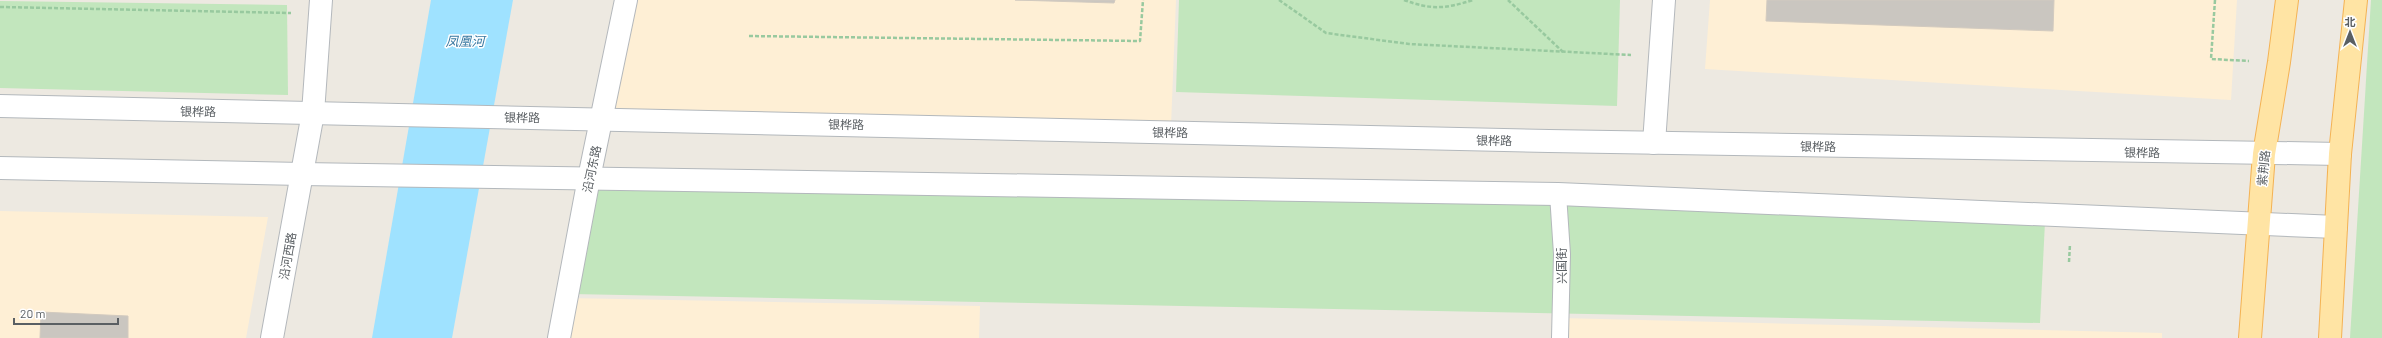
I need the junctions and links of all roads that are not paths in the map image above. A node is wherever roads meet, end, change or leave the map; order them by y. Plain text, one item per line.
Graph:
1 (626, 0) edge
2 (1664, 0) edge
3 (2287, 0) edge
4 (2356, 0) edge
5 (321, 7) edge
6 (0, 106) edge
7 (313, 113) junction
8 (602, 119) junction
9 (1654, 143) junction
10 (2264, 154) junction
11 (2340, 154) junction
12 (0, 168) edge
13 (302, 174) junction
14 (589, 178) junction
15 (1558, 194) junction
16 (2257, 226) junction
17 (2336, 227) junction
18 (272, 338) edge
19 (559, 338) edge
20 (1560, 338) edge
21 (2250, 338) edge
22 (2330, 338) edge

1 - 8 main road, 沿河东路
2 - 9 main road
3 - 10 main road, 紫荆路
4 - 11 main road
5 - 7 main road
6 - 7 main road, 银桦路
7 - 8 main road, 银桦路
7 - 13 main road, 沿河西路
8 - 9 main road, 银桦路
8 - 14 main road, 沿河东路
9 - 10 main road, 银桦路
10 - 11 main road, 银桦路
10 - 16 main road, 紫荆路
11 - 17 main road
12 - 13 main road
13 - 14 main road
13 - 18 main road, 沿河西路
14 - 15 main road
14 - 19 main road, 沿河东路
15 - 16 main road
15 - 20 lane, 兴国街
16 - 17 main road
16 - 21 main road, 紫荆路
17 - 22 main road

